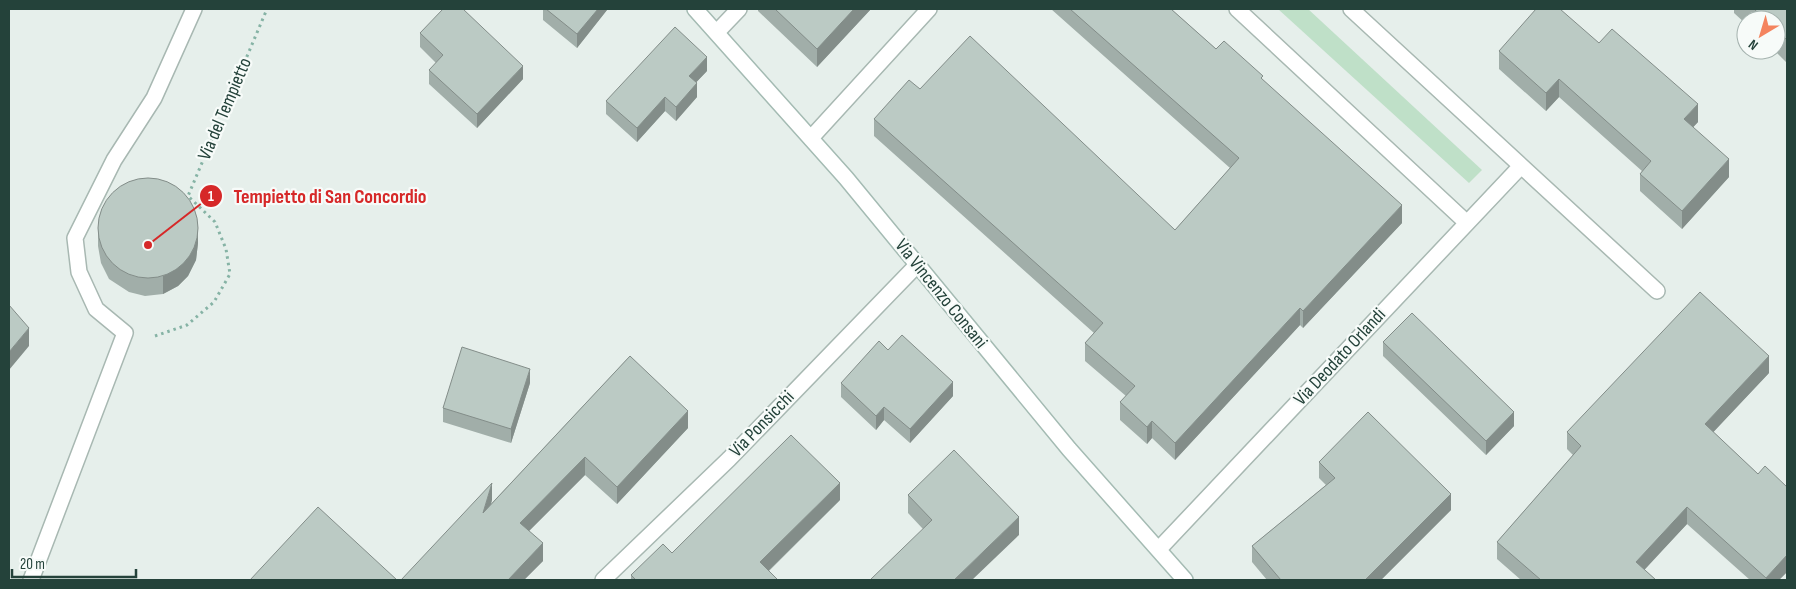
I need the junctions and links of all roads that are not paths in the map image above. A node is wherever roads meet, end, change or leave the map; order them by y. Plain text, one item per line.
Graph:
1 (194, 9) edge
2 (695, 9) edge
3 (739, 9) edge
4 (929, 9) edge
5 (1237, 9) edge
6 (1351, 9) edge
7 (717, 32) junction
8 (811, 138) junction
9 (1521, 166) junction
10 (1467, 223) junction
11 (917, 264) junction
12 (1658, 291) dead end
13 (1159, 549) junction
14 (31, 580) edge
15 (604, 580) edge
16 (1185, 580) edge

1 - 14 street
2 - 7 street, Via Vincenzo Consani
3 - 7 street
4 - 8 street
5 - 10 street
6 - 9 street
7 - 8 street, Via Vincenzo Consani
8 - 11 street, Via Vincenzo Consani
9 - 10 street, Via Deodato Orlandi
9 - 12 street
10 - 13 street, Via Deodato Orlandi
11 - 13 street, Via Vincenzo Consani
11 - 15 street, Via Ponsicchi
13 - 16 street, Via Vincenzo Consani

